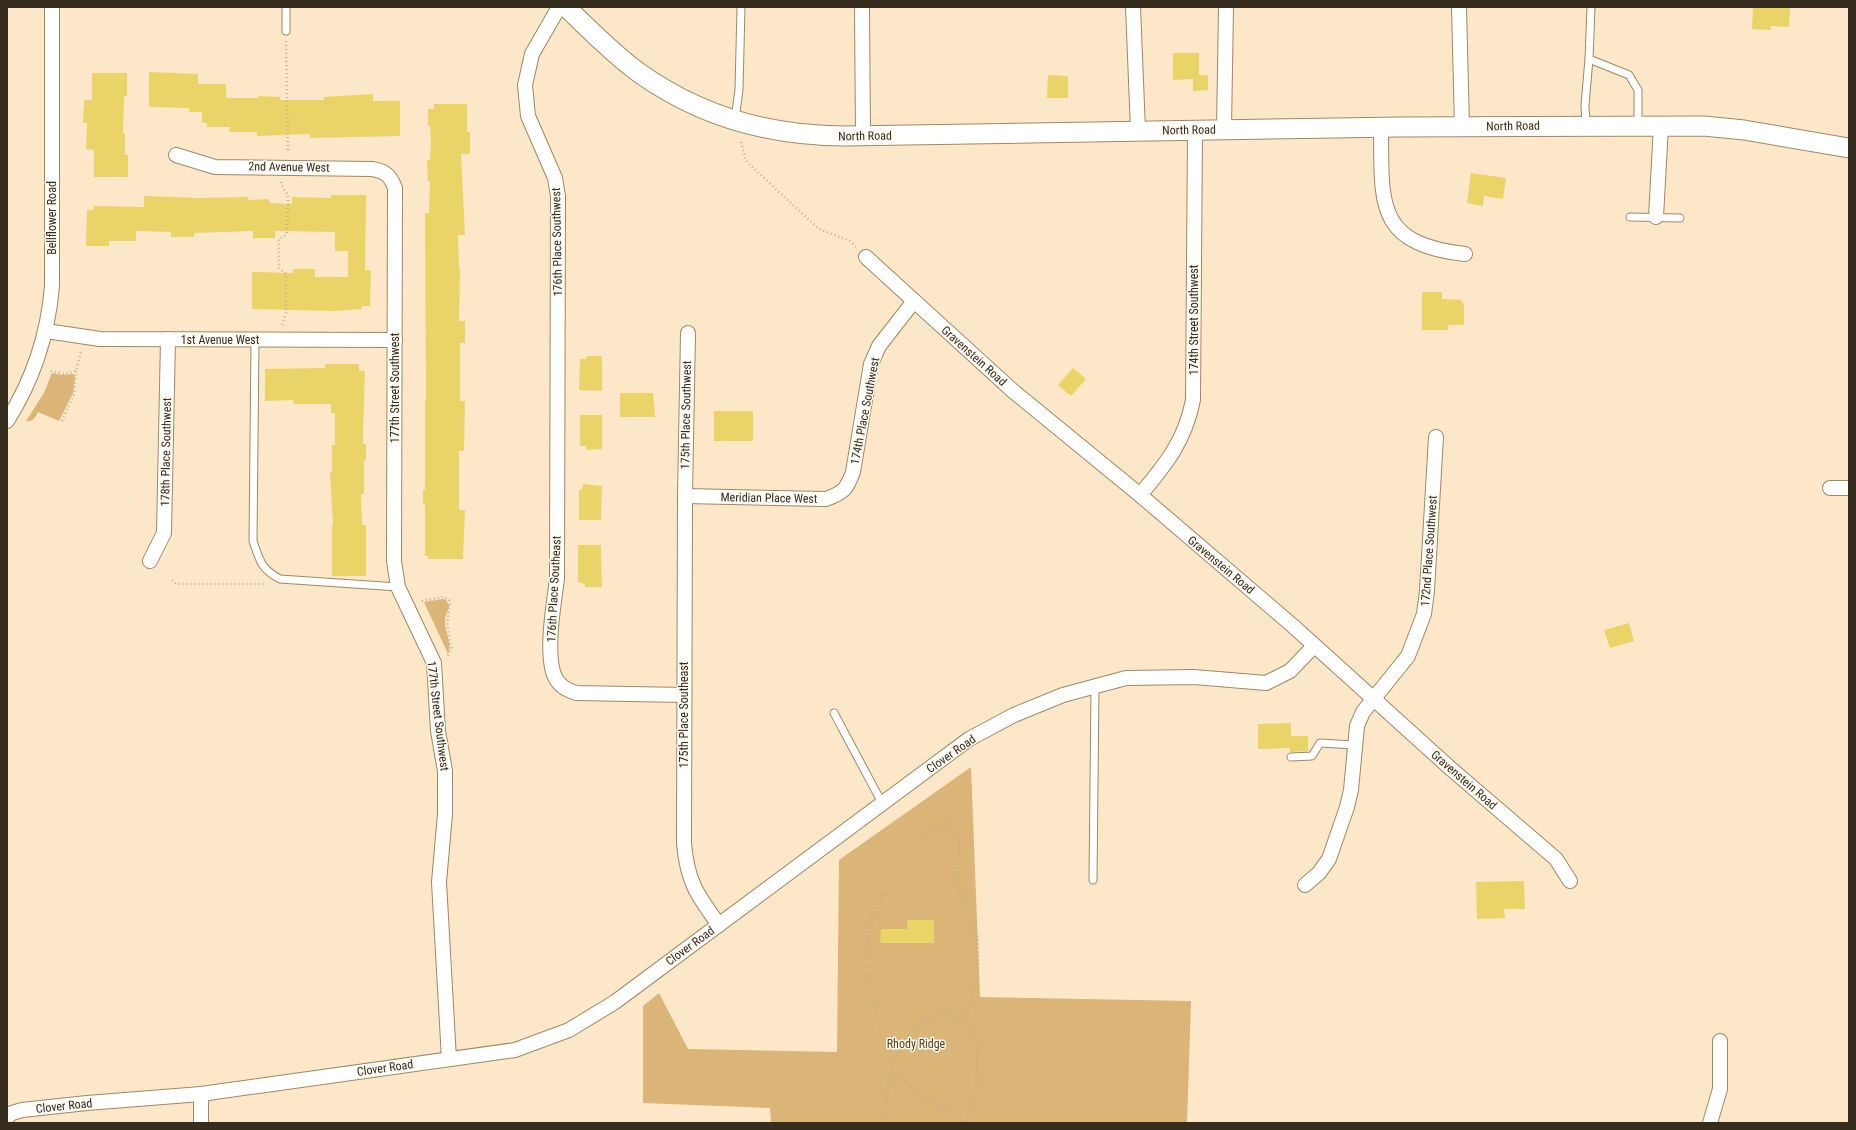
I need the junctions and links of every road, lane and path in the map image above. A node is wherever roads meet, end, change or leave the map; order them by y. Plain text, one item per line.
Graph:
1 (52, 7) edge
2 (286, 7) edge
3 (559, 7) edge
4 (566, 7) edge
5 (741, 7) edge
6 (862, 7) edge
7 (1133, 7) edge
8 (1226, 7) edge
9 (1459, 7) edge
10 (1590, 7) edge
11 (286, 31) joint
12 (1589, 59) junction
13 (735, 121) junction
14 (1586, 125) junction
15 (1638, 125) junction
16 (1661, 126) junction
17 (1380, 127) junction
18 (1462, 127) junction
19 (1224, 129) junction
20 (1138, 130) junction
21 (1195, 130) junction
22 (863, 136) junction
23 (741, 142) dead end
24 (1849, 148) edge
25 (288, 153) dead end
26 (176, 155) dead end
27 (281, 182) dead end
28 (395, 188) joint
29 (1630, 217) dead end
30 (1656, 217) junction
31 (1680, 218) dead end
32 (1465, 254) dead end
33 (866, 257) joint
34 (914, 300) junction
35 (282, 324) dead end
36 (46, 331) junction
37 (688, 333) dead end
38 (168, 340) junction
39 (255, 340) junction
40 (395, 340) junction
41 (81, 352) dead end
42 (51, 371) dead end
43 (76, 371) junction
44 (7, 421) edge
45 (62, 421) dead end
46 (1436, 437) dead end
47 (848, 486) joint
48 (1830, 488) dead end
49 (1849, 488) edge
50 (556, 490) joint
51 (1140, 495) junction
52 (685, 496) junction
53 (150, 561) dead end
54 (172, 580) dead end
55 (280, 580) junction
56 (398, 587) junction
57 (422, 601) dead end
58 (1314, 646) junction
59 (447, 658) dead end
60 (1095, 687) junction
61 (684, 695) junction
62 (1374, 699) junction
63 (834, 713) dead end
64 (1354, 745) junction
65 (1291, 757) dead end
66 (882, 804) junction
67 (911, 844) dead end
68 (1093, 880) dead end
69 (1570, 881) dead end
70 (1305, 885) dead end
71 (886, 892) dead end
72 (719, 925) junction
73 (966, 1018) junction
74 (1720, 1041) dead end
75 (899, 1050) junction
76 (449, 1059) junction
77 (891, 1070) junction
78 (201, 1094) junction
79 (7, 1117) edge
80 (966, 1122) edge
81 (201, 1123) edge
82 (883, 1123) edge
83 (1710, 1123) edge

1 - 36 street, Bellflower Road
2 - 11 lane
3 - 50 street, 176th Place Southwest
4 - 13 street, North Road
5 - 13 lane
6 - 22 street
7 - 20 street
8 - 19 street
9 - 18 street
10 - 12 lane
11 - 25 path
12 - 14 lane
12 - 15 lane
13 - 22 street, North Road
14 - 15 street, North Road
14 - 18 street, North Road
15 - 16 street, North Road
16 - 24 street, North Road
16 - 30 street
17 - 18 street, North Road
17 - 19 street, North Road
17 - 32 street
19 - 21 street, North Road
20 - 21 street, North Road
20 - 22 street, North Road
21 - 51 street, 174th Street Southwest
23 - 33 path
26 - 28 street, 2nd Avenue West
27 - 35 path
28 - 40 street, 177th Street Southwest
29 - 30 lane
30 - 31 lane
33 - 34 street, Gravenstein Road
34 - 47 street, 174th Place Southwest
34 - 51 street, Gravenstein Road
36 - 38 street, 1st Avenue West
36 - 44 street, Bellflower Road
37 - 52 street, 175th Place Southwest
38 - 39 street, 1st Avenue West
38 - 53 street, 178th Place Southwest
39 - 40 street, 1st Avenue West
39 - 55 lane
40 - 56 street, 177th Street Southwest
41 - 43 path
42 - 43 path
43 - 45 path
46 - 62 street, 172nd Place Southwest
47 - 52 street, Meridian Place West
48 - 49 street
50 - 61 street, 176th Place Southeast
51 - 58 street, Gravenstein Road
52 - 61 street, 175th Place Southeast
54 - 55 path
55 - 56 lane
56 - 76 street, 177th Street Southwest
57 - 59 path
58 - 60 street, Clover Road
58 - 62 street, Gravenstein Road
60 - 66 street, Clover Road
60 - 68 lane
61 - 72 street, 175th Place Southeast
62 - 64 street, 172nd Place Southwest
62 - 69 street, Gravenstein Road
63 - 66 lane
64 - 65 lane
64 - 70 street, 172nd Place Southwest
66 - 72 street, Clover Road
67 - 73 path
71 - 75 path
72 - 76 street, Clover Road
73 - 75 path
73 - 80 path
74 - 83 street
75 - 77 path
76 - 78 street, Clover Road
77 - 80 path
77 - 82 path
78 - 79 street, Clover Road
78 - 81 street

